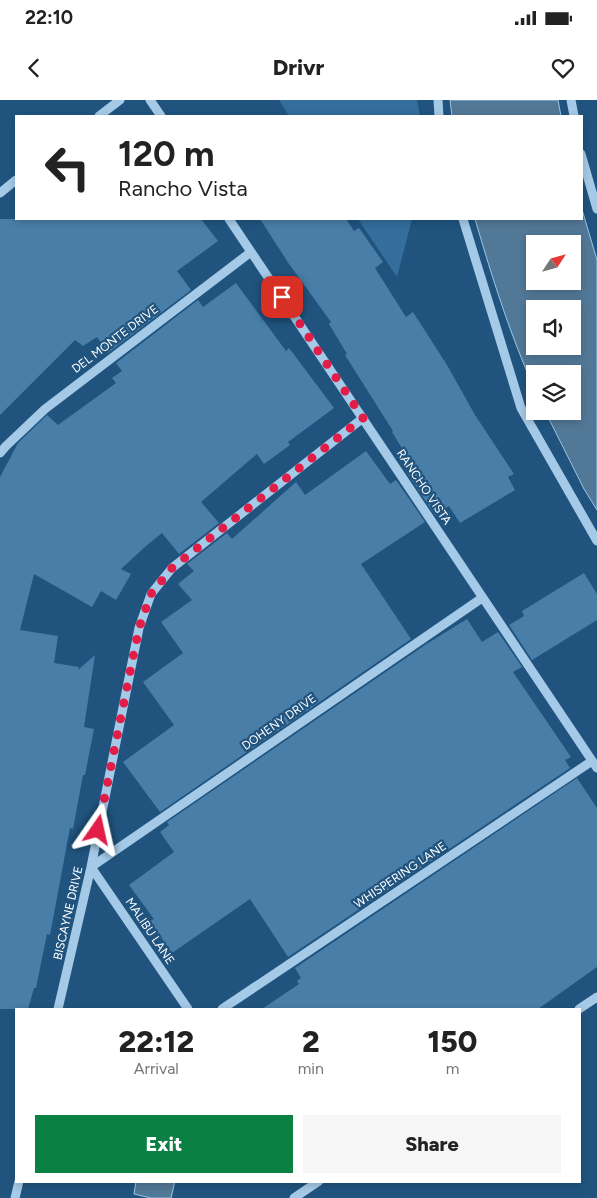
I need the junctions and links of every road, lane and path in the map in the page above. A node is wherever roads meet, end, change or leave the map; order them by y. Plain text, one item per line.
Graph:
1 (120, 100) edge
2 (150, 100) edge
3 (438, 100) edge
4 (571, 100) edge
5 (100, 115) edge
6 (160, 115) edge
7 (439, 115) edge
8 (574, 115) edge
9 (583, 161) edge
10 (15, 181) edge
11 (0, 193) edge
12 (597, 209) edge
13 (230, 220) edge
14 (463, 220) edge
15 (251, 252) junction
16 (363, 418) junction
17 (0, 453) edge
18 (597, 541) edge
19 (482, 598) junction
20 (595, 765) edge
21 (91, 867) junction
22 (597, 997) edge
23 (58, 1008) edge
24 (187, 1008) edge
25 (224, 1008) edge
26 (580, 1008) edge
27 (19, 1183) edge
28 (316, 1183) edge
29 (15, 1198) edge
30 (294, 1198) edge

1 - 5 lane
2 - 6 lane
3 - 7 lane
4 - 8 lane
9 - 12 lane
10 - 11 lane
13 - 15 lane, RANCHO VISTA
14 - 18 lane
15 - 16 lane, RANCHO VISTA
15 - 17 lane, DEL MONTE DRIVE
16 - 19 lane, RANCHO VISTA
16 - 21 lane, BISCAYNE DRIVE
19 - 20 lane, RANCHO VISTA
19 - 21 lane, DOHENY DRIVE
20 - 25 lane, WHISPERING LANE
21 - 23 lane, BISCAYNE DRIVE
21 - 24 lane, MALIBU LANE
22 - 26 lane
27 - 29 lane
28 - 30 lane

